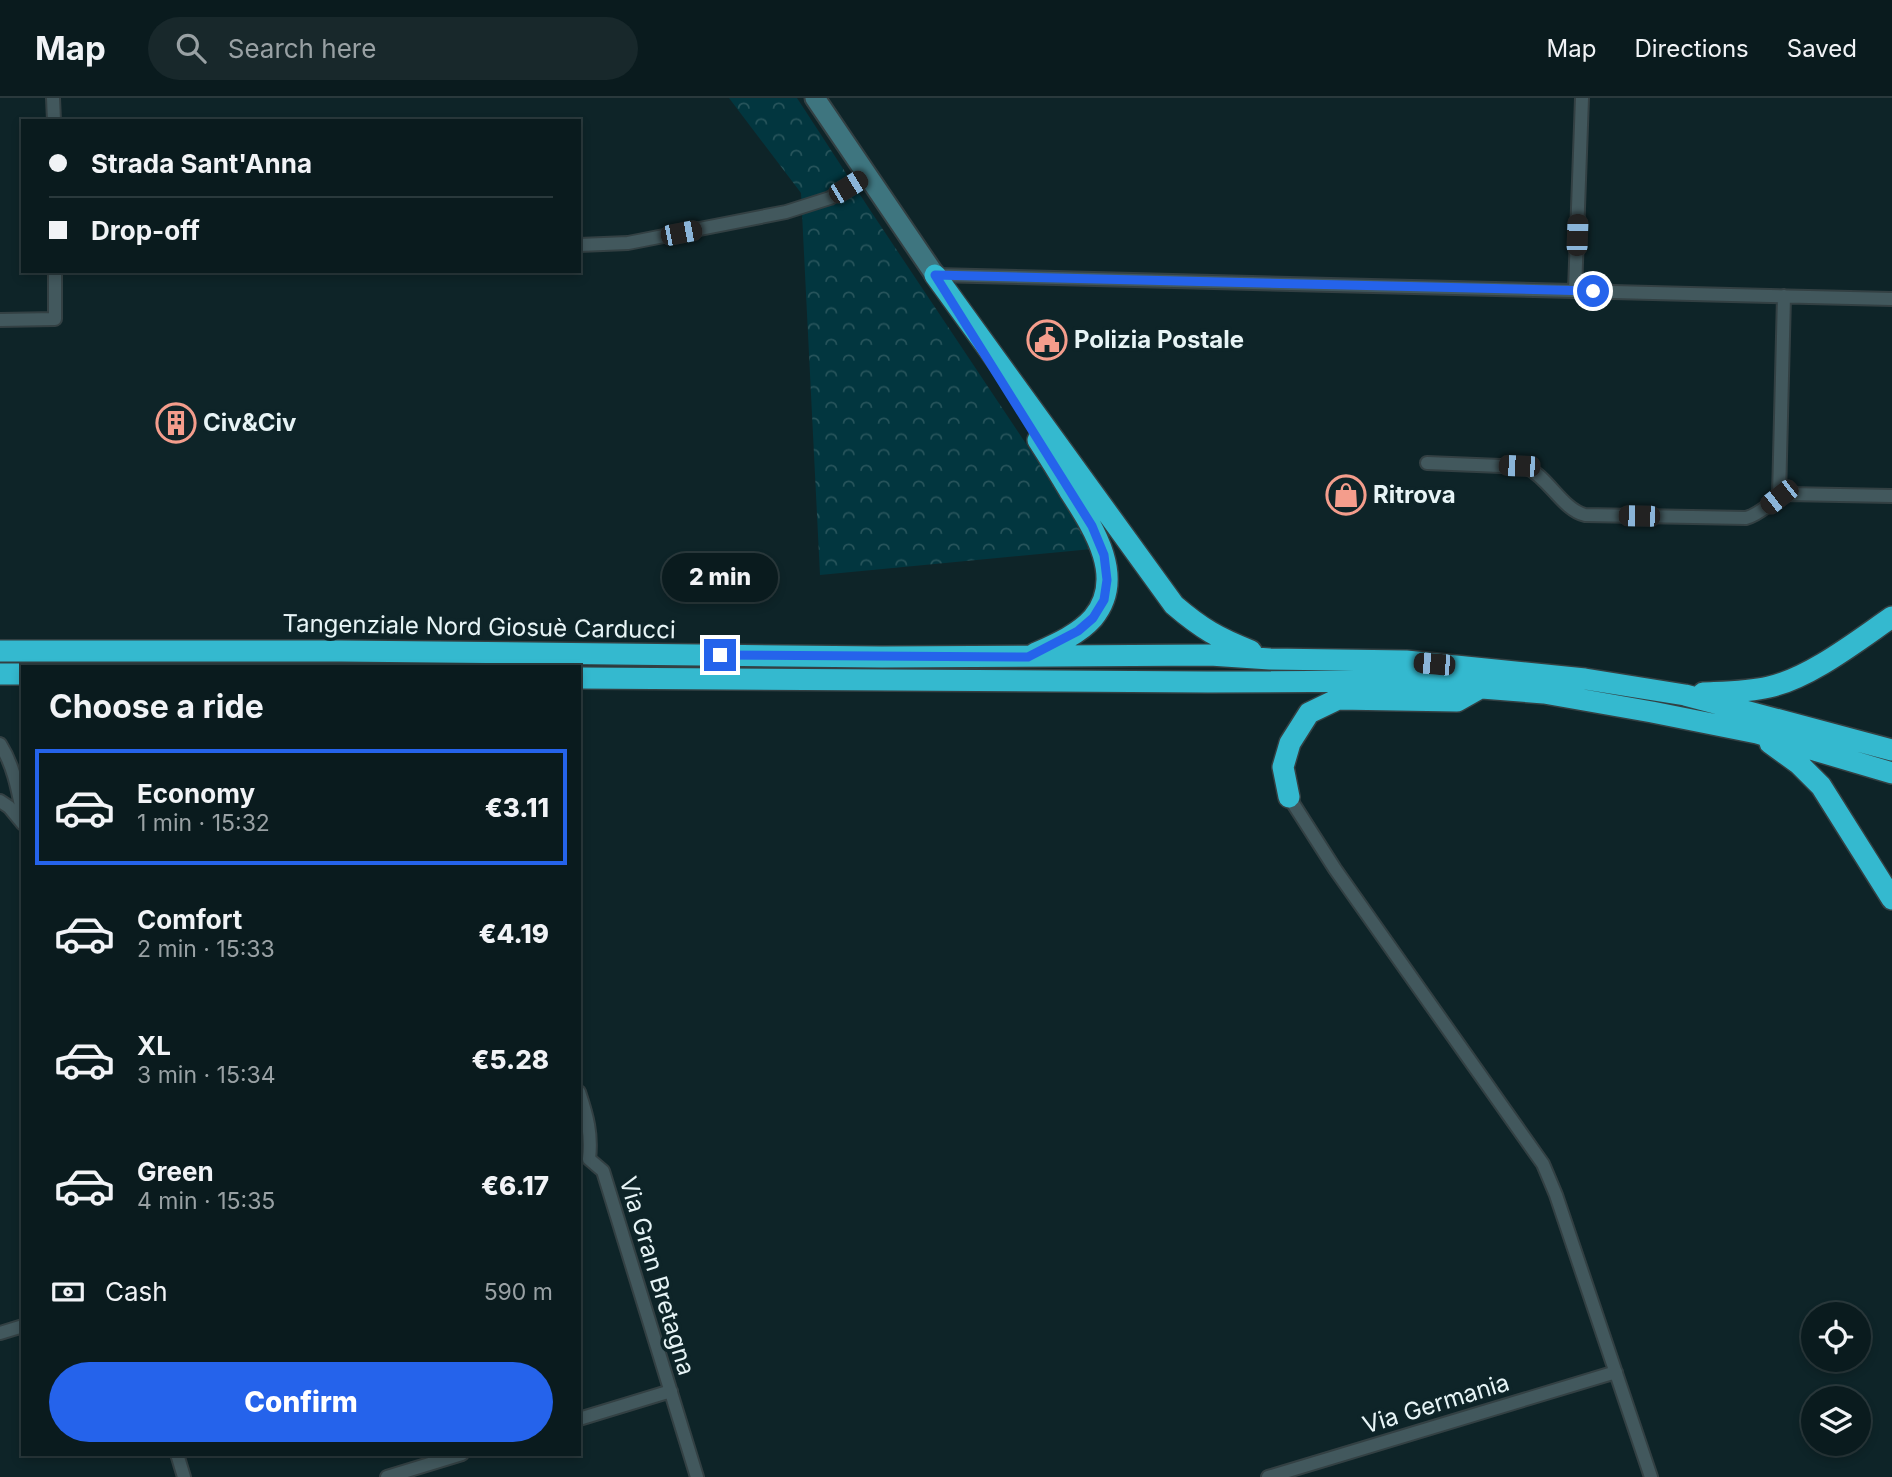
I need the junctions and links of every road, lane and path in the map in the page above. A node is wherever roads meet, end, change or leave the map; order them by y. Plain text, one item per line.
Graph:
1 (53, 98) edge
2 (815, 98) edge
3 (1582, 98) edge
4 (54, 119) edge
5 (867, 176) junction
6 (581, 244) edge
7 (55, 273) edge
8 (935, 275) junction
9 (1575, 290) junction
10 (1784, 296) junction
11 (1892, 299) edge
12 (0, 320) edge
13 (1427, 463) dead end
14 (1892, 496) edge
15 (1779, 497) junction
16 (1892, 617) edge
17 (0, 650) edge
18 (1028, 657) junction
19 (1270, 659) junction
20 (0, 674) edge
21 (21, 674) edge
22 (581, 678) edge
23 (1480, 688) junction
24 (1685, 695) junction
25 (1757, 733) junction
26 (0, 744) edge
27 (1892, 750) edge
28 (1892, 773) edge
29 (1289, 797) joint
30 (0, 801) edge
31 (21, 804) edge
32 (21, 822) edge
33 (1892, 899) edge
34 (581, 1098) edge
35 (584, 1159) edge
36 (21, 1327) edge
37 (0, 1333) edge
38 (1616, 1372) junction
39 (670, 1391) junction
40 (581, 1418) edge
41 (178, 1456) edge
42 (455, 1456) edge
43 (184, 1477) edge
44 (387, 1477) edge
45 (697, 1477) edge
46 (1268, 1477) edge
47 (1651, 1477) edge

1 - 4 street
2 - 5 main road
3 - 9 street
5 - 6 street
5 - 8 main road
7 - 12 street
8 - 9 street
8 - 18 highway
8 - 19 highway
9 - 10 street
10 - 11 street
10 - 15 street
13 - 15 street
14 - 15 street
16 - 24 highway
17 - 18 highway, Tangenziale Nord Giosuè Carducci
18 - 19 highway, Tangenziale Nord Giosuè Carducci
19 - 24 highway, Tangenziale Nord Giosuè Carducci
20 - 21 highway
22 - 23 highway, Tangenziale Nord Giosuè Carducci
23 - 25 highway, Tangenziale Nord Giosuè Carducci
23 - 29 highway
24 - 27 highway
25 - 28 highway, Tangenziale Nord Giosuè Carducci
25 - 33 highway
26 - 31 street
29 - 38 street
30 - 32 street
34 - 35 street, Via Gran Bretagna
35 - 39 street, Via Gran Bretagna
36 - 37 street
38 - 46 street, Via Germania
38 - 47 street
39 - 40 street
39 - 45 street, Via Gran Bretagna
41 - 43 street
42 - 44 street

